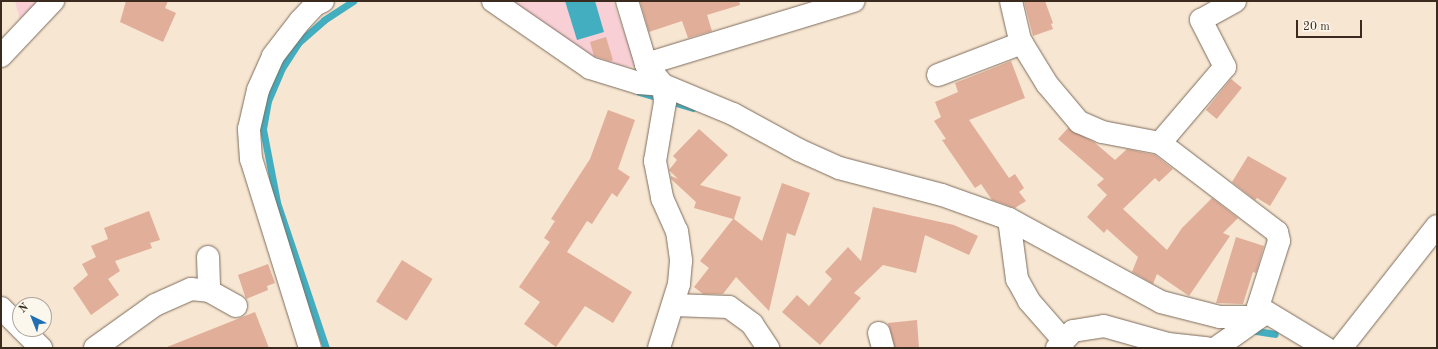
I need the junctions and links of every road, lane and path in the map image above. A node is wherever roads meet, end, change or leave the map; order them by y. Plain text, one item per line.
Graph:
1 (53, 1) edge
2 (493, 1) edge
3 (627, 1) edge
4 (854, 1) edge
5 (1011, 1) edge
6 (1235, 1) edge
7 (316, 2) edge
8 (1022, 43) junction
9 (1, 56) edge
10 (646, 64) junction
11 (938, 75) dead end
12 (664, 93) junction
13 (1160, 143) junction
14 (1437, 226) edge
15 (1010, 228) junction
16 (208, 257) dead end
17 (209, 291) junction
18 (673, 305) junction
19 (236, 306) dead end
20 (1, 308) edge
21 (1259, 317) junction
22 (12, 319) edge
23 (30, 337) edge
24 (1222, 343) edge
25 (1061, 344) edge
26 (1162, 345) edge
27 (41, 348) edge
28 (95, 348) edge
29 (310, 348) edge
30 (659, 348) edge
31 (768, 348) edge
32 (1207, 348) edge
33 (1326, 348) edge
34 (1341, 348) edge

1 - 9 street
2 - 12 street
3 - 10 street
4 - 10 street
5 - 8 street
6 - 13 street
7 - 29 street
8 - 11 street
8 - 13 street
10 - 12 street
12 - 15 street
12 - 18 street
13 - 21 street
14 - 34 street
15 - 21 street
15 - 25 street
16 - 17 street
17 - 19 street
17 - 28 street
18 - 30 street
18 - 31 street
20 - 22 street
21 - 24 street
21 - 33 street
23 - 27 street
25 - 26 street
26 - 32 street

